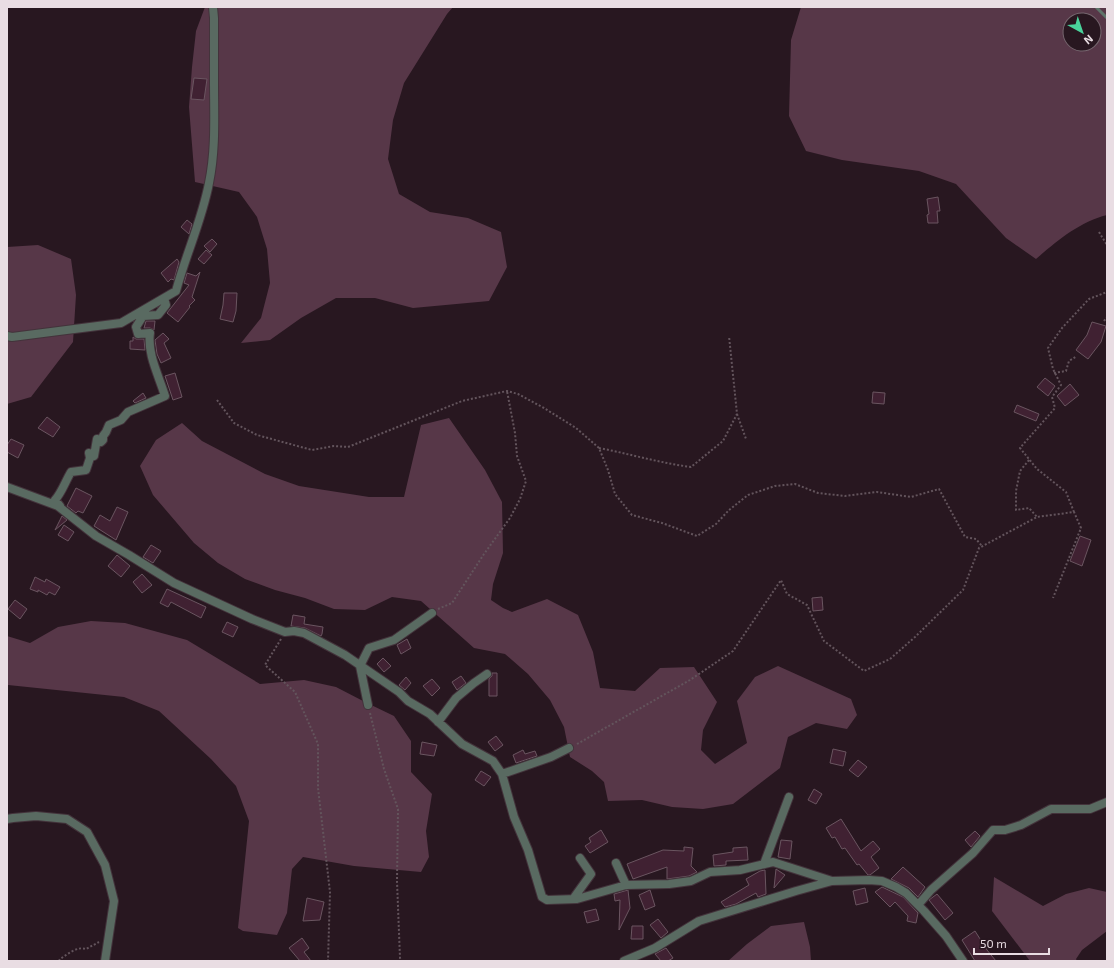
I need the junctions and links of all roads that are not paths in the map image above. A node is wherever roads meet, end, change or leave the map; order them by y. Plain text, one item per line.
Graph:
1 (213, 7) edge
2 (164, 298) junction
3 (7, 336) edge
4 (7, 487) edge
5 (63, 509) junction
6 (432, 613) road end
7 (360, 666) junction
8 (488, 674) dead end
9 (368, 705) road end
10 (438, 722) junction
11 (569, 748) road end
12 (502, 774) junction
13 (789, 797) dead end
14 (1107, 802) edge
15 (7, 819) edge
16 (580, 858) dead end
17 (616, 863) dead end
18 (764, 864) junction
19 (832, 881) junction
20 (626, 884) junction
21 (573, 900) junction
22 (918, 905) junction
23 (105, 961) edge
24 (624, 961) edge
25 (963, 961) edge

1 - 2 street
2 - 3 street
2 - 5 street
4 - 5 street
5 - 7 street
6 - 7 street
7 - 9 street
7 - 10 street
8 - 10 street
10 - 12 street
11 - 12 street
12 - 21 street
13 - 18 street
14 - 22 street
15 - 23 street
16 - 21 street
17 - 20 street
18 - 19 street
18 - 20 street
19 - 22 street
19 - 24 street
20 - 21 street
22 - 25 street

